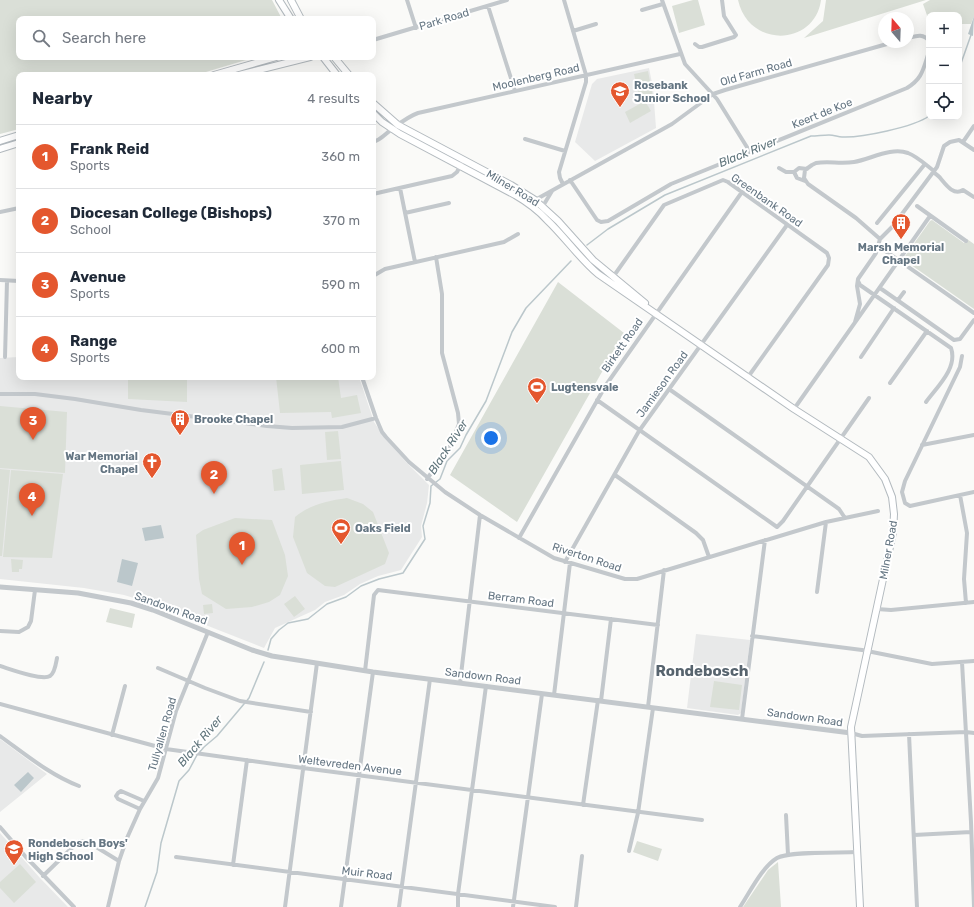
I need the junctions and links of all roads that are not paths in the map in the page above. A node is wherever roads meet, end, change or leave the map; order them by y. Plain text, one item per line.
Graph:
1 (279, 0) edge
2 (291, 0) edge
3 (407, 0) edge
4 (507, 0) edge
5 (564, 0) edge
6 (722, 0) edge
7 (662, 2) edge
8 (490, 3) edge
9 (642, 10) dead end
10 (289, 16) edge
11 (299, 16) edge
12 (596, 24) dead end
13 (416, 28) junction
14 (573, 31) junction
15 (914, 37) edge
16 (926, 37) edge
17 (376, 40) edge
18 (695, 44) dead end
19 (878, 46) edge
20 (680, 54) junction
21 (266, 60) edge
22 (298, 60) edge
23 (325, 60) edge
24 (336, 60) edge
25 (926, 61) edge
26 (224, 72) edge
27 (251, 72) edge
28 (335, 72) edge
29 (346, 72) edge
30 (586, 75) junction
31 (515, 91) junction
32 (713, 94) junction
33 (376, 106) edge
34 (376, 116) edge
35 (398, 125) junction
36 (974, 126) edge
37 (392, 129) junction
38 (16, 136) edge
39 (525, 139) dead end
40 (0, 141) edge
41 (376, 141) edge
42 (963, 142) junction
43 (16, 144) edge
44 (0, 149) edge
45 (974, 150) edge
46 (565, 151) junction
47 (750, 152) junction
48 (463, 160) junction
49 (925, 164) junction
50 (460, 166) junction
51 (779, 168) dead end
52 (807, 169) junction
53 (794, 172) junction
54 (934, 172) junction
55 (570, 180) junction
56 (805, 181) junction
57 (563, 184) junction
58 (400, 188) junction
59 (552, 191) junction
60 (742, 192) junction
61 (376, 193) edge
62 (974, 197) edge
63 (535, 200) junction
64 (449, 203) dead end
65 (543, 206) junction
66 (917, 206) dead end
67 (16, 209) edge
68 (0, 212) edge
69 (405, 213) junction
70 (930, 216) junction
71 (877, 223) dead end
72 (787, 225) junction
73 (518, 234) dead end
74 (880, 239) junction
75 (966, 241) dead end
76 (884, 250) dead end
77 (436, 257) junction
78 (899, 260) junction
79 (416, 262) junction
80 (376, 274) edge
81 (613, 276) junction
82 (0, 280) edge
83 (7, 281) junction
84 (16, 281) edge
85 (858, 281) junction
86 (863, 287) junction
87 (880, 288) junction
88 (857, 290) junction
89 (904, 292) dead end
90 (875, 295) junction
91 (898, 300) junction
92 (894, 308) junction
93 (655, 312) junction
94 (974, 313) edge
95 (974, 320) edge
96 (855, 322) junction
97 (927, 331) junction
98 (701, 345) junction
99 (962, 356) dead end
100 (861, 357) dead end
101 (5, 358) dead end
102 (748, 377) junction
103 (363, 380) edge
104 (890, 383) dead end
105 (669, 389) junction
106 (0, 394) edge
107 (869, 398) dead end
108 (597, 400) junction
109 (926, 402) dead end
110 (794, 409) junction
111 (376, 418) junction
112 (639, 431) junction
113 (974, 435) edge
114 (841, 439) junction
115 (922, 445) junction
116 (615, 475) junction
117 (428, 479) junction
118 (808, 486) junction
119 (974, 492) edge
120 (960, 495) junction
121 (878, 511) dead end
122 (480, 515) junction
123 (845, 518) junction
124 (826, 522) junction
125 (777, 527) junction
126 (780, 535) junction
127 (519, 538) junction
128 (764, 540) junction
129 (709, 557) junction
130 (568, 562) junction
131 (664, 570) junction
132 (0, 587) edge
133 (35, 590) junction
134 (817, 592) dead end
135 (470, 602) junction
136 (974, 602) edge
137 (966, 603) junction
138 (877, 609) junction
139 (564, 613) junction
140 (611, 619) junction
141 (658, 625) junction
142 (0, 631) edge
143 (208, 632) junction
144 (752, 636) junction
145 (868, 651) junction
146 (57, 658) dead end
147 (974, 661) edge
148 (962, 662) junction
149 (317, 664) junction
150 (0, 666) edge
151 (158, 668) dead end
152 (365, 671) junction
153 (372, 672) junction
154 (430, 679) junction
155 (188, 681) junction
156 (460, 683) junction
157 (125, 686) dead end
158 (486, 686) junction
159 (542, 694) junction
160 (554, 695) junction
161 (599, 700) junction
162 (0, 704) edge
163 (650, 707) junction
164 (311, 712) junction
165 (742, 718) junction
166 (966, 732) junction
167 (851, 733) junction
168 (974, 733) edge
169 (909, 734) junction
170 (112, 735) junction
171 (0, 736) edge
172 (166, 749) junction
173 (247, 760) junction
174 (303, 768) junction
175 (358, 775) junction
176 (416, 783) junction
177 (78, 786) dead end
178 (472, 790) junction
179 (528, 798) junction
180 (144, 801) junction
181 (583, 805) junction
182 (140, 809) junction
183 (638, 813) junction
184 (786, 815) dead end
185 (702, 820) dead end
186 (972, 822) edge
187 (0, 827) edge
188 (971, 832) junction
189 (914, 835) junction
190 (628, 851) dead end
191 (857, 852) junction
192 (788, 855) junction
193 (582, 856) dead end
194 (176, 857) dead end
195 (119, 861) junction
196 (233, 865) junction
197 (289, 872) junction
198 (44, 876) junction
199 (973, 877) edge
200 (345, 880) junction
201 (402, 887) junction
202 (458, 894) junction
203 (514, 905) edge
204 (74, 907) edge
205 (108, 907) edge
206 (285, 907) edge
207 (341, 907) edge
208 (399, 907) edge
209 (458, 907) edge
210 (555, 907) edge
211 (576, 907) edge
212 (740, 907) edge
213 (860, 907) edge
214 (917, 907) edge
215 (974, 907) edge

1 - 10 main road
2 - 11 main road
3 - 13 street
4 - 8 street, Park Road
5 - 14 street
6 - 18 street
7 - 9 street
7 - 20 street
8 - 13 street, Park Road
8 - 31 street
12 - 14 street
13 - 17 street, Park Road
14 - 30 street
15 - 16 street
19 - 32 street, Old Farm Road
20 - 30 street, Moolenberg Road
20 - 32 street
21 - 26 main road
22 - 27 main road
23 - 28 main road
24 - 29 main road
25 - 47 street, Keert de Koe
30 - 31 street, Moolenberg Road
30 - 46 street
31 - 35 street, Moolenberg Road
32 - 47 street
32 - 55 street, Old Farm Road
33 - 35 main road, Milner Road
34 - 37 main road, Milner Road
35 - 37 street, Moolenberg Road
35 - 48 main road, Milner Road
36 - 42 street
37 - 41 street, Moolenberg Road
37 - 50 main road, Milner Road
38 - 40 main road
39 - 46 street
42 - 45 street
42 - 54 street
43 - 44 main road
46 - 57 street
47 - 55 street, Keert de Koe
48 - 50 street
48 - 63 main road, Milner Road
49 - 52 street
49 - 54 street
49 - 71 street
50 - 58 street
50 - 93 main road, Milner Road
51 - 53 street
52 - 53 street
52 - 56 street
53 - 56 street
54 - 62 street
54 - 74 street
55 - 57 street, Old Farm Road
56 - 74 street
57 - 59 street, Old Farm Road
58 - 61 street
58 - 69 street
59 - 63 street, Old Farm Road
59 - 65 street, Old Farm Road
60 - 72 street, Greenbank Road
60 - 81 street, Greenbank Road
60 - 93 street, Birkett Road
63 - 65 main road, Milner Road
64 - 69 street
65 - 81 main road, Milner Road
66 - 70 street
67 - 68 street
69 - 79 street
70 - 75 street
70 - 78 street
72 - 98 street, Jamieson Road
72 - 102 street, Greenbank Road
73 - 77 street
74 - 85 street
76 - 78 street
77 - 79 street
77 - 117 street
78 - 87 street
78 - 94 street
79 - 80 street
81 - 93 main road, Milner Road
82 - 83 street
83 - 84 street
83 - 101 street
85 - 86 street
85 - 88 street
86 - 88 street
86 - 90 street
87 - 90 street
87 - 91 street
88 - 96 street
89 - 91 street
90 - 92 street
90 - 96 street
91 - 95 street
92 - 97 street
92 - 100 street
93 - 98 main road, Milner Road
93 - 108 street, Birkett Road
96 - 110 street
97 - 104 street
97 - 109 street
98 - 102 main road, Milner Road
98 - 105 street, Jamieson Road
99 - 115 street
102 - 110 main road, Milner Road
103 - 111 street, Riverton Road
105 - 112 street, Jamieson Road
105 - 118 street
106 - 111 street
107 - 114 street
108 - 112 street
108 - 127 street, Birkett Road
110 - 114 main road, Milner Road
111 - 117 street, Riverton Road
112 - 116 street, Jamieson Road
112 - 125 street
113 - 115 street
114 - 118 street
114 - 138 main road, Milner Road
115 - 120 street
116 - 129 street
116 - 130 street, Jamieson Road
117 - 122 street, Riverton Road
118 - 123 street
118 - 125 street
119 - 120 street
120 - 137 street
121 - 123 street, Riverton Road
122 - 127 street, Riverton Road
122 - 135 street
123 - 124 street, Riverton Road
124 - 126 street, Riverton Road
124 - 134 street
125 - 126 street
126 - 128 street, Riverton Road
127 - 130 street, Riverton Road
128 - 129 street, Riverton Road
128 - 144 street
129 - 131 street, Riverton Road
130 - 131 street, Riverton Road
130 - 139 street, Jamieson Road
131 - 141 street
132 - 133 street, Sandown Road
133 - 142 street
133 - 143 street, Sandown Road
135 - 139 street, Berram Road
135 - 152 street, Berram Road
135 - 156 street
136 - 137 street
137 - 138 street
138 - 145 main road, Milner Road
139 - 140 street, Berram Road
139 - 160 street, Jamieson Road
140 - 141 street, Berram Road
140 - 161 street
141 - 163 street
143 - 149 street, Sandown Road
143 - 155 street, Tullyallen Road
144 - 145 street
144 - 165 street
145 - 148 street
145 - 167 main road, Milner Road
146 - 150 street
147 - 148 street
148 - 166 street
149 - 152 street, Sandown Road
149 - 164 street
151 - 155 street
152 - 153 street, Sandown Road
153 - 154 street, Sandown Road
153 - 175 street
154 - 156 street, Sandown Road
154 - 176 street
155 - 164 street
155 - 172 street, Tullyallen Road
156 - 158 street, Sandown Road
157 - 170 street
158 - 159 street, Sandown Road
158 - 178 street
159 - 160 street, Sandown Road
159 - 179 street
160 - 161 street, Sandown Road
161 - 163 street, Sandown Road
161 - 181 street
162 - 170 street, Weltevreden Avenue
163 - 165 street, Sandown Road
163 - 183 street
164 - 174 street
165 - 167 street, Sandown Road
166 - 168 street, Sandown Road
166 - 169 street, Sandown Road
166 - 186 street
167 - 169 street, Sandown Road
167 - 191 main road, Milner Road
169 - 189 street
170 - 172 street, Weltevreden Avenue
171 - 177 street
172 - 173 street, Weltevreden Avenue
172 - 180 street, Tullyallen Road
173 - 174 street, Weltevreden Avenue
173 - 196 street
174 - 175 street, Weltevreden Avenue
174 - 197 street
175 - 176 street, Weltevreden Avenue
175 - 200 street
176 - 178 street, Weltevreden Avenue
176 - 201 street
178 - 179 street, Weltevreden Avenue
178 - 202 street
179 - 181 street, Weltevreden Avenue
179 - 203 street
180 - 182 street, Tullyallen Road
180 - 182 street
181 - 183 street, Weltevreden Avenue
182 - 195 street, Tullyallen Road
183 - 185 street, Weltevreden Avenue
183 - 190 street
184 - 192 street
186 - 188 street
187 - 198 street
188 - 189 street
188 - 199 street
189 - 214 street
191 - 192 street
191 - 213 main road, Milner Road
192 - 212 street
193 - 211 street
194 - 196 street, Muir Road
195 - 198 street
195 - 205 street, Tullyallen Road
196 - 197 street, Muir Road
197 - 200 street, Muir Road
197 - 206 street
198 - 204 street
199 - 215 street
200 - 201 street, Muir Road
200 - 207 street
201 - 202 street, Muir Road
201 - 208 street
202 - 203 street, Muir Road
202 - 209 street
203 - 210 street, Muir Road

